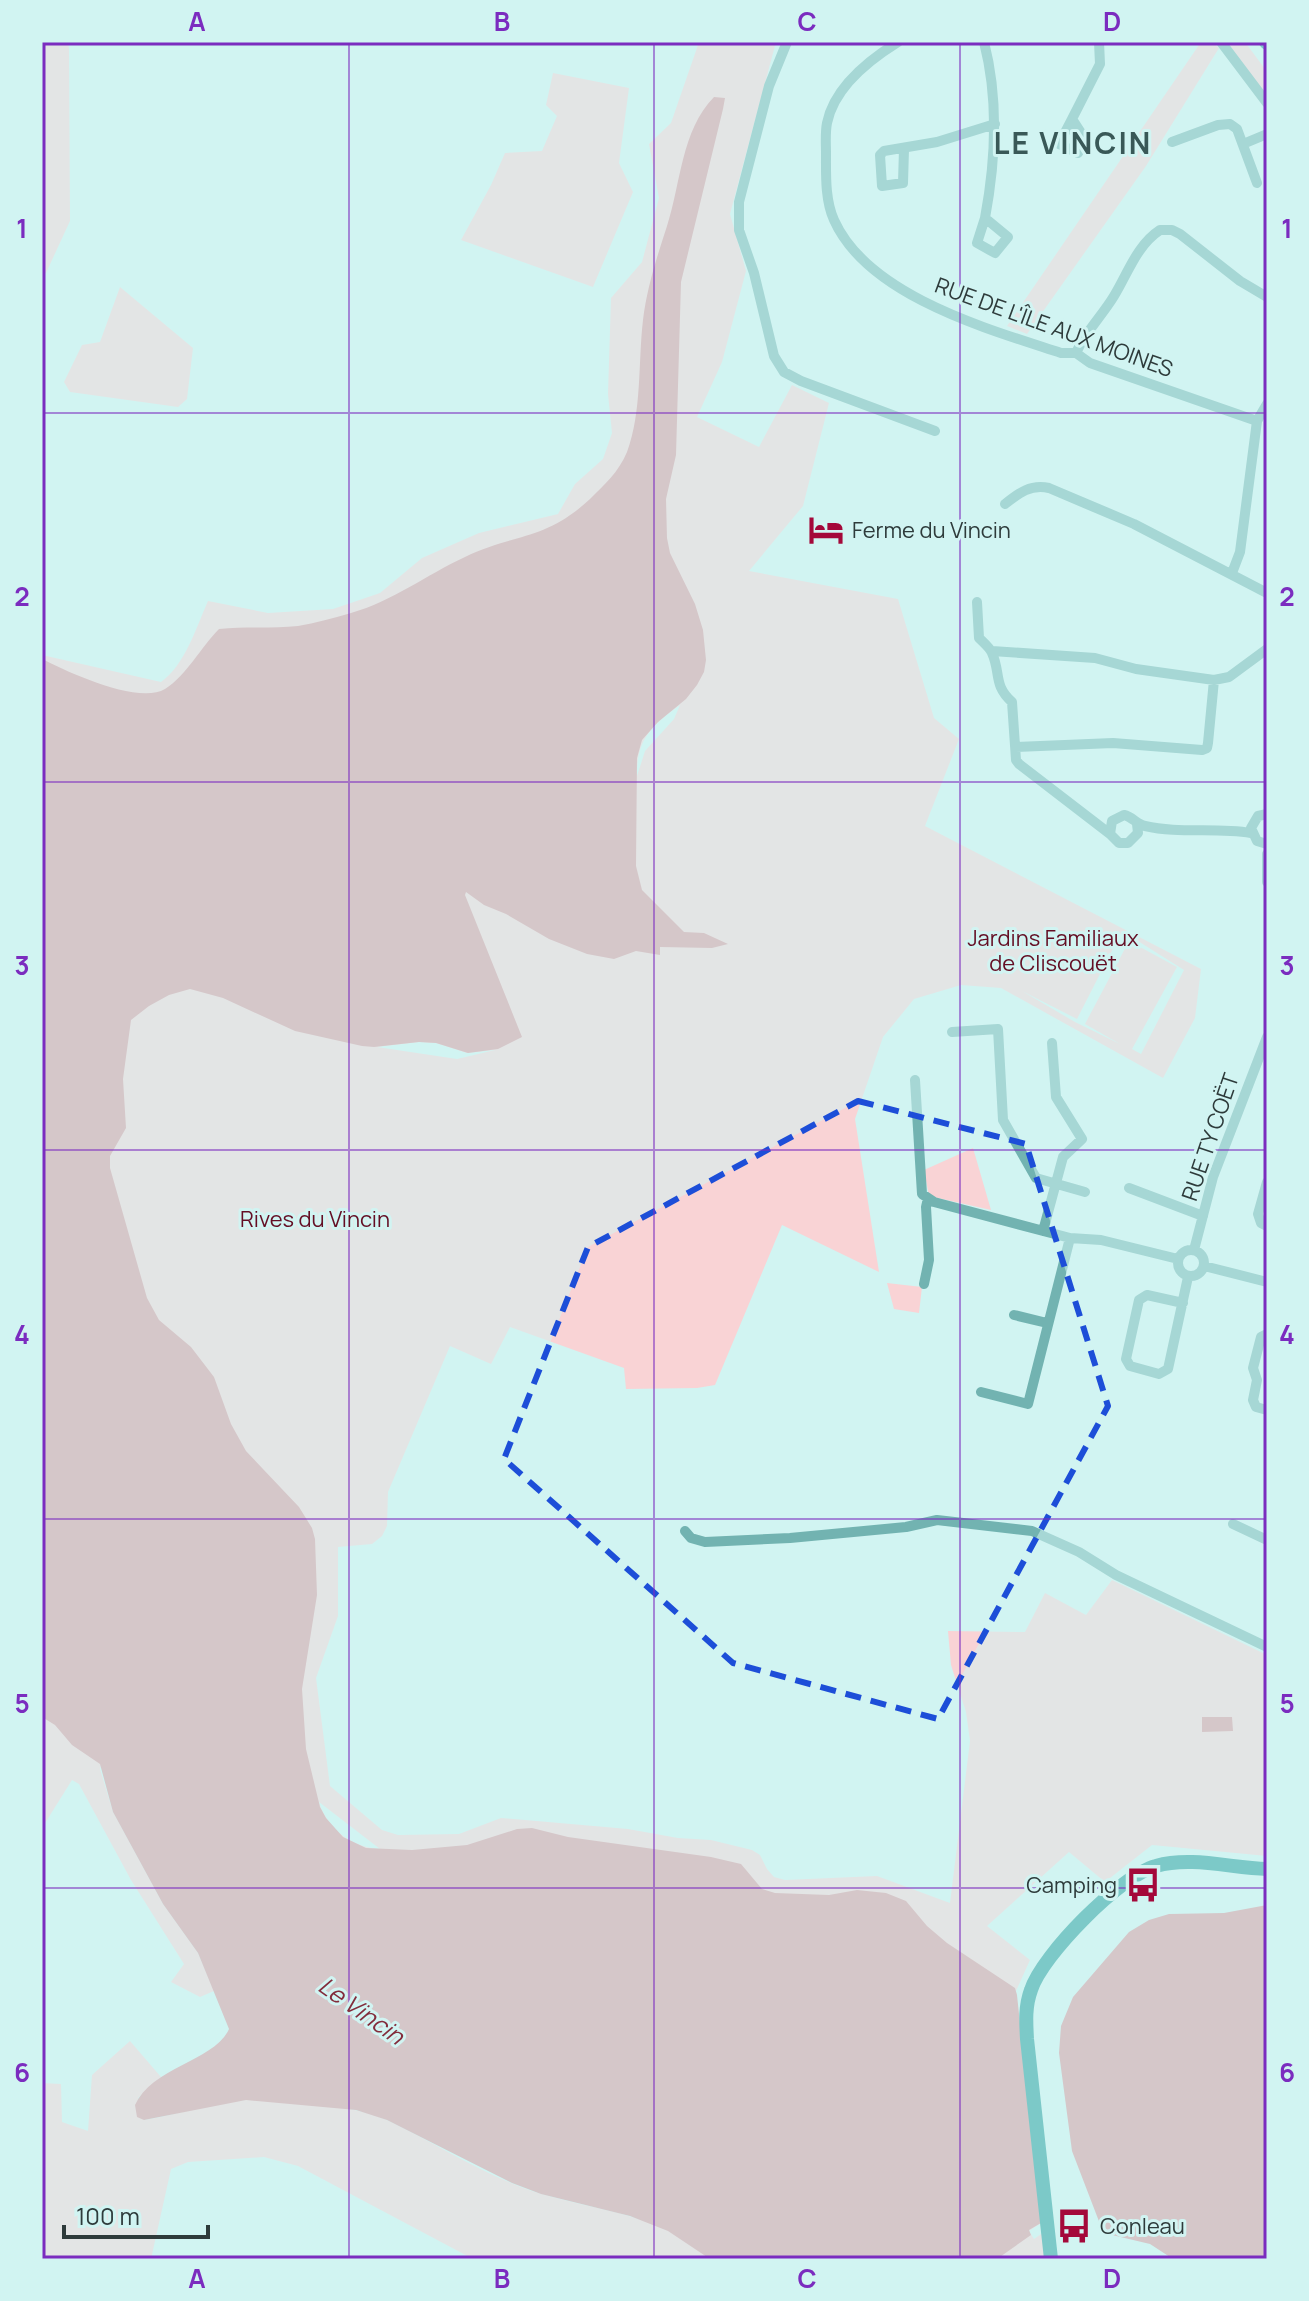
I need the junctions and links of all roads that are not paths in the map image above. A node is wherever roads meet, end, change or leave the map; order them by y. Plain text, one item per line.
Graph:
1 (787, 42) edge
2 (898, 42) edge
3 (984, 42) edge
4 (1099, 42) edge
5 (1221, 42) edge
6 (1267, 103) edge
7 (1072, 119) dead end
8 (995, 124) junction
9 (1267, 134) edge
10 (1172, 142) dead end
11 (1243, 144) junction
12 (904, 149) dead end
13 (1257, 183) dead end
14 (985, 218) dead end
15 (1267, 297) edge
16 (1076, 353) junction
17 (1267, 404) edge
18 (1257, 421) junction
19 (935, 431) dead end
20 (1005, 504) dead end
21 (1232, 573) junction
22 (1267, 593) edge
23 (977, 602) dead end
24 (1267, 649) edge
25 (992, 651) junction
26 (1214, 680) junction
27 (1016, 747) junction
28 (1267, 814) edge
29 (1090, 818) junction
30 (1112, 821) junction
31 (1137, 824) junction
32 (1252, 828) junction
33 (1162, 829) junction
34 (1110, 834) junction
35 (1136, 837) junction
36 (1267, 844) edge
37 (1267, 854) edge
38 (1267, 882) edge
39 (952, 1032) dead end
40 (1267, 1037) edge
41 (1052, 1043) dead end
42 (915, 1080) dead end
43 (1267, 1182) edge
44 (1055, 1185) junction
45 (1129, 1188) dead end
46 (1085, 1192) dead end
47 (928, 1198) junction
48 (1203, 1216) junction
49 (1267, 1226) edge
50 (1043, 1231) junction
51 (1070, 1238) junction
52 (1194, 1250) junction
53 (1178, 1259) junction
54 (1204, 1266) junction
55 (1188, 1277) junction
56 (1267, 1282) edge
57 (924, 1284) dead end
58 (1183, 1303) junction
59 (1014, 1315) dead end
60 (1047, 1323) junction
61 (1267, 1334) edge
62 (981, 1392) dead end
63 (1267, 1410) edge
64 (1233, 1524) dead end
65 (685, 1531) dead end
66 (1267, 1540) edge
67 (1267, 1647) edge
68 (1267, 1869) edge
69 (1051, 2259) edge

1 - 19 street
2 - 16 street, RUE DE L'ÎLE AUX MOINES
3 - 8 street
4 - 7 street
5 - 6 street
8 - 12 street
8 - 14 street
9 - 11 street
10 - 11 street
11 - 13 street
15 - 16 street
16 - 18 street, RUE DE L'ÎLE AUX MOINES
17 - 18 street
18 - 21 street
20 - 21 street
21 - 22 street
23 - 25 street
24 - 26 street
25 - 26 street
25 - 27 street
26 - 27 street
27 - 29 street
28 - 32 street
29 - 30 street
29 - 34 street
30 - 31 street
30 - 34 street
31 - 33 street
31 - 35 street
32 - 33 street
32 - 36 street
33 - 35 street
34 - 35 street
37 - 38 street
39 - 44 street
40 - 48 street, RUE TY COËT
41 - 44 street
42 - 47 street
43 - 49 street
44 - 46 street
44 - 50 street
45 - 48 street
47 - 50 street
47 - 57 street
48 - 52 street, RUE TY COËT
50 - 51 street
51 - 53 street
51 - 60 street
52 - 53 street
52 - 54 street
53 - 55 street
54 - 55 street
54 - 56 street
55 - 58 street
58 - 58 street
59 - 60 street
60 - 62 street
61 - 63 street
64 - 66 street
65 - 67 street
68 - 69 street

